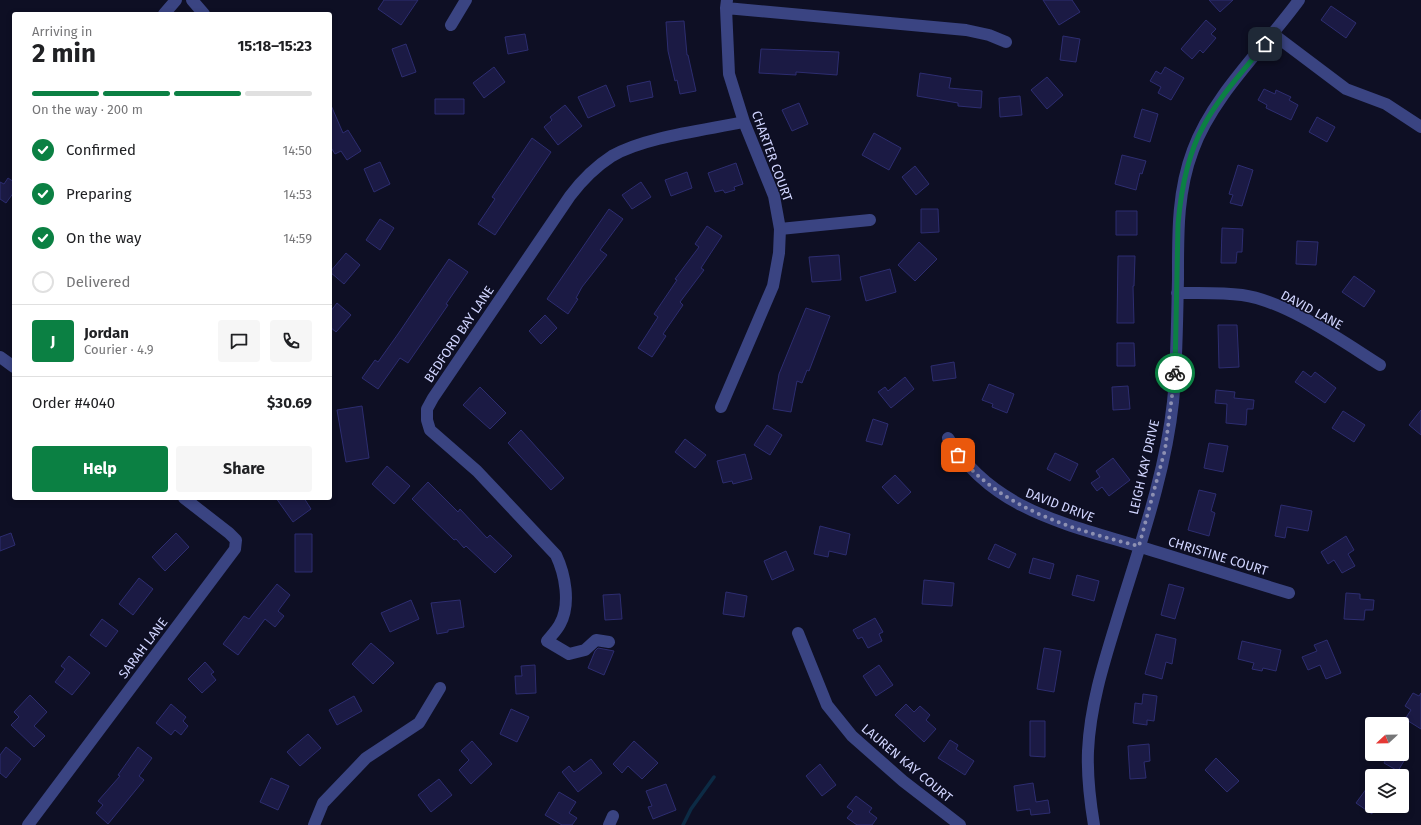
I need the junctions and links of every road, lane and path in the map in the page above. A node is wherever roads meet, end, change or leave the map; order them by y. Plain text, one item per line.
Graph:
1 (176, 0) edge
2 (192, 0) edge
3 (466, 0) edge
4 (1299, 0) edge
5 (726, 4) edge
6 (166, 12) edge
7 (202, 12) edge
8 (451, 25) dead end
9 (1273, 34) junction
10 (1006, 42) dead end
11 (744, 122) junction
12 (1421, 126) edge
13 (870, 220) dead end
14 (780, 229) junction
15 (1177, 293) junction
16 (0, 357) edge
17 (1380, 365) dead end
18 (12, 366) edge
19 (721, 407) dead end
20 (948, 438) dead end
21 (187, 500) edge
22 (1139, 546) junction
23 (1289, 593) dead end
24 (798, 633) dead end
25 (609, 642) dead end
26 (440, 688) dead end
27 (28, 825) edge
28 (314, 825) edge
29 (960, 825) edge
30 (1094, 825) edge

1 - 6 street
2 - 7 street
3 - 8 street
4 - 9 street, LEIGH KAY DRIVE
5 - 10 street
5 - 11 street, CHARTER COURT
9 - 12 street
9 - 15 street, LEIGH KAY DRIVE
11 - 14 street, CHARTER COURT
11 - 25 street, BEDFORD BAY LANE
13 - 14 street
14 - 19 street, CHARTER COURT
15 - 17 street, DAVID LANE
15 - 22 street, LEIGH KAY DRIVE
16 - 18 street
20 - 22 street, DAVID DRIVE
21 - 27 street, SARAH LANE
22 - 23 street, CHRISTINE COURT
22 - 30 street, LEIGH KAY DRIVE
24 - 29 street, LAUREN KAY COURT
26 - 28 street

